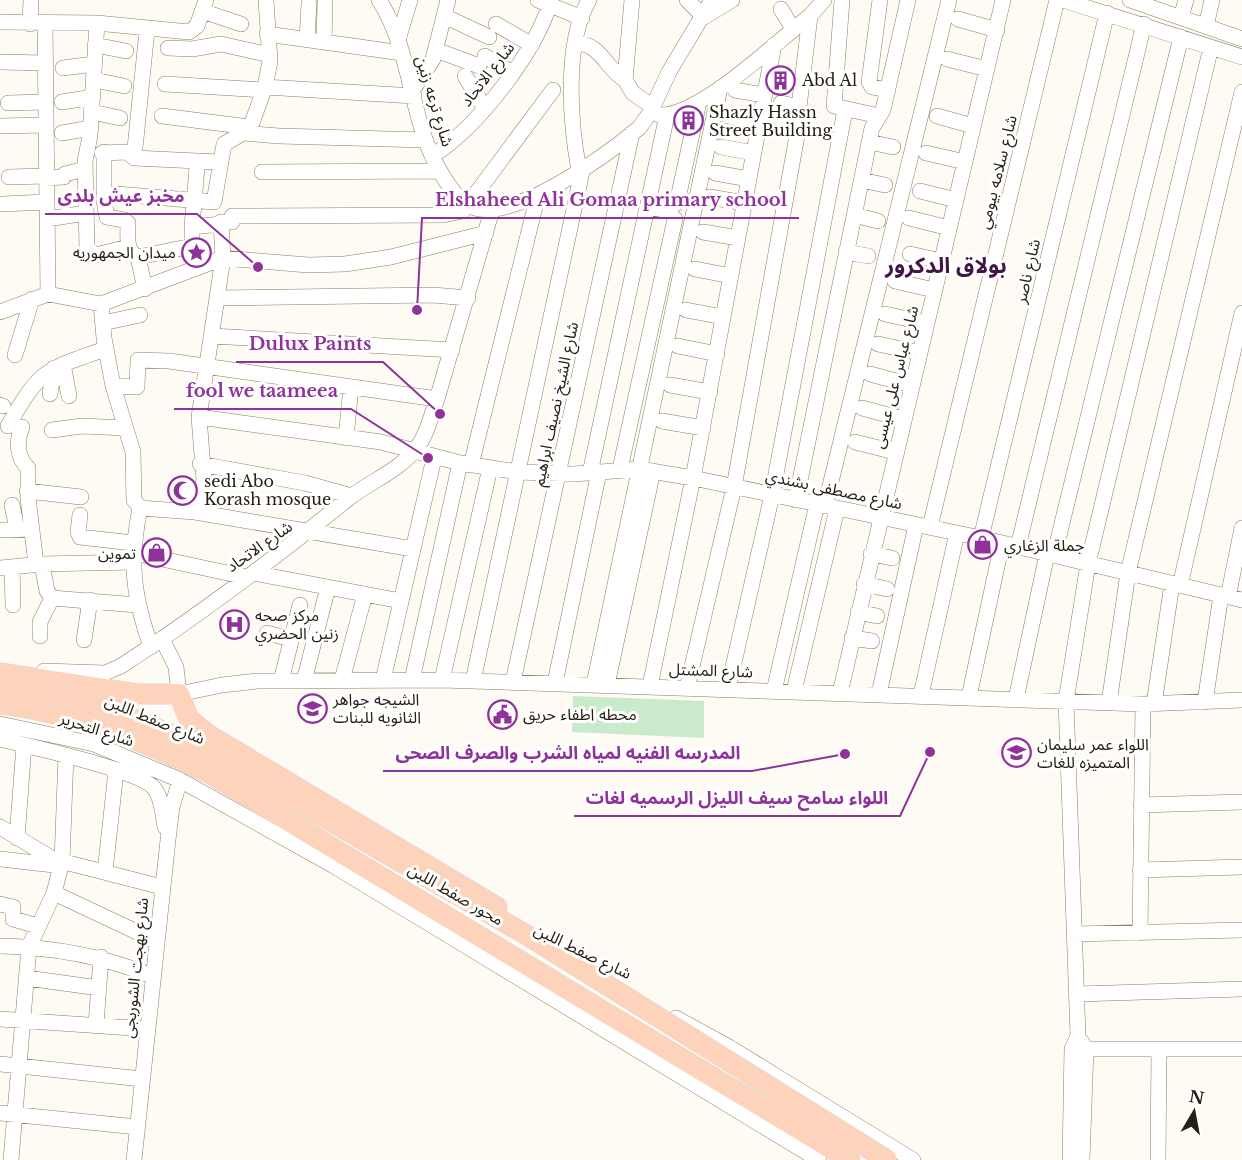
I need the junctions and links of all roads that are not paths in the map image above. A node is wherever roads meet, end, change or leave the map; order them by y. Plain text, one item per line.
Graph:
1 (31, 0) edge
2 (190, 0) edge
3 (266, 0) edge
4 (379, 0) edge
5 (410, 0) edge
6 (448, 0) edge
7 (589, 0) edge
8 (633, 0) edge
9 (687, 0) edge
10 (712, 0) edge
11 (732, 0) edge
12 (842, 0) edge
13 (880, 0) edge
14 (908, 0) edge
15 (949, 0) edge
16 (1003, 0) edge
17 (1057, 0) edge
18 (1063, 0) edge
19 (1130, 0) edge
20 (1186, 0) edge
21 (1212, 0) edge
22 (325, 2) dead end
23 (546, 2) edge
24 (205, 4) edge
25 (309, 4) dead end
26 (1158, 4) edge
27 (816, 6) edge
28 (780, 9) dead end
29 (1107, 13) junction
30 (444, 16) junction
31 (704, 17) junction
32 (1181, 17) junction
33 (582, 18) junction
34 (958, 19) dead end
35 (0, 22) edge
36 (97, 23) junction
37 (38, 24) junction
38 (241, 24) dead end
39 (1144, 24) junction
40 (1206, 26) junction
41 (793, 29) junction
42 (147, 30) junction
43 (997, 30) junction
44 (267, 34) junction
45 (1180, 37) junction
46 (1242, 39) edge
47 (307, 40) junction
48 (324, 42) junction
49 (575, 43) junction
50 (95, 45) junction
51 (532, 45) junction
52 (774, 45) junction
53 (400, 46) junction
54 (1211, 47) junction
55 (168, 48) dead end
56 (436, 50) junction
57 (126, 51) dead end
58 (270, 55) junction
59 (1242, 57) edge
60 (947, 59) dead end
61 (0, 62) edge
62 (45, 63) junction
63 (63, 69) dead end
64 (987, 69) junction
65 (94, 72) junction
66 (512, 73) junction
67 (465, 76) dead end
68 (625, 80) junction
69 (165, 84) dead end
70 (124, 86) dead end
71 (265, 88) junction
72 (728, 89) junction
73 (553, 90) dead end
74 (888, 90) junction
75 (1242, 92) edge
76 (413, 93) junction
77 (764, 98) junction
78 (45, 102) junction
79 (62, 102) dead end
80 (699, 102) junction
81 (8, 103) dead end
82 (781, 103) junction
83 (92, 105) junction
84 (484, 107) junction
85 (651, 110) junction
86 (845, 110) junction
87 (668, 115) junction
88 (162, 116) dead end
89 (728, 116) dead end
90 (879, 116) junction
91 (937, 116) dead end
92 (120, 118) dead end
93 (759, 121) junction
94 (45, 124) junction
95 (0, 126) edge
96 (974, 126) junction
97 (91, 128) junction
98 (246, 130) junction
99 (62, 133) dead end
100 (632, 133) junction
101 (425, 140) junction
102 (869, 142) junction
103 (721, 147) dead end
104 (893, 147) dead end
105 (754, 153) junction
106 (926, 153) dead end
107 (134, 158) junction
108 (219, 162) junction
109 (965, 162) junction
110 (435, 163) junction
111 (198, 167) dead end
112 (85, 169) junction
113 (581, 169) junction
114 (262, 172) dead end
115 (715, 173) dead end
116 (9, 177) dead end
117 (46, 177) junction
118 (749, 179) junction
119 (861, 180) junction
120 (885, 185) dead end
121 (920, 191) dead end
122 (104, 193) junction
123 (538, 195) junction
124 (710, 197) dead end
125 (956, 200) junction
126 (46, 202) junction
127 (194, 202) junction
128 (2, 204) dead end
129 (744, 204) junction
130 (469, 206) junction
131 (648, 207) junction
132 (492, 210) junction
133 (674, 211) junction
134 (86, 213) junction
135 (854, 215) junction
136 (909, 218) dead end
137 (47, 219) junction
138 (878, 221) dead end
139 (226, 223) junction
140 (192, 227) junction
141 (949, 228) junction
142 (703, 232) dead end
143 (486, 233) junction
144 (738, 238) junction
145 (133, 252) junction
146 (846, 252) junction
147 (910, 254) dead end
148 (868, 256) dead end
149 (223, 258) junction
150 (941, 261) junction
151 (695, 269) dead end
152 (731, 276) junction
153 (895, 282) dead end
154 (145, 289) junction
155 (934, 290) junction
156 (48, 294) junction
157 (219, 298) junction
158 (468, 298) junction
159 (32, 299) junction
160 (101, 304) junction
161 (686, 310) dead end
162 (0, 312) edge
163 (1242, 313) edge
164 (885, 314) dead end
165 (140, 315) dead end
166 (723, 317) junction
167 (102, 323) junction
168 (926, 323) junction
169 (212, 336) junction
170 (878, 344) dead end
171 (678, 346) dead end
172 (105, 349) junction
173 (452, 350) junction
174 (919, 353) junction
175 (717, 354) junction
176 (15, 355) dead end
177 (58, 366) junction
178 (206, 366) junction
179 (870, 374) dead end
180 (670, 385) dead end
181 (911, 385) junction
182 (113, 386) junction
183 (351, 387) junction
184 (710, 392) junction
185 (51, 394) dead end
186 (69, 396) dead end
187 (437, 399) junction
188 (862, 408) dead end
189 (199, 417) junction
190 (903, 419) junction
191 (662, 421) dead end
192 (125, 428) junction
193 (703, 428) junction
194 (52, 430) dead end
195 (346, 438) junction
196 (855, 442) dead end
197 (415, 450) junction
198 (895, 452) junction
199 (434, 458) junction
200 (200, 464) junction
201 (465, 464) junction
202 (490, 468) junction
203 (620, 469) junction
204 (646, 470) junction
205 (518, 472) junction
206 (595, 472) junction
207 (558, 474) junction
208 (693, 478) junction
209 (734, 487) junction
210 (27, 491) junction
211 (772, 495) junction
212 (81, 496) dead end
213 (352, 496) junction
214 (796, 500) junction
215 (12, 505) dead end
216 (826, 506) junction
217 (140, 508) junction
218 (195, 512) junction
219 (80, 515) dead end
220 (879, 518) junction
221 (923, 526) junction
222 (1242, 528) edge
223 (17, 529) junction
224 (311, 531) junction
225 (957, 533) junction
226 (981, 538) junction
227 (1002, 543) junction
228 (1018, 547) junction
229 (413, 549) junction
230 (134, 552) junction
231 (871, 554) junction
232 (1051, 555) junction
233 (892, 558) dead end
234 (39, 564) junction
235 (1088, 564) junction
236 (6, 568) edge
237 (1128, 573) junction
238 (250, 575) junction
239 (864, 584) junction
240 (1176, 585) junction
241 (328, 587) junction
242 (887, 589) dead end
243 (365, 594) junction
244 (1230, 597) edge
245 (52, 598) junction
246 (90, 600) junction
247 (401, 601) junction
248 (13, 605) dead end
249 (136, 605) junction
250 (300, 605) dead end
251 (858, 612) junction
252 (877, 616) dead end
253 (267, 633) dead end
254 (40, 636) dead end
255 (852, 638) junction
256 (291, 639) junction
257 (84, 640) dead end
258 (872, 641) dead end
259 (156, 643) junction
260 (0, 666) edge
261 (0, 673) edge
262 (342, 680) junction
263 (383, 680) junction
264 (412, 680) junction
265 (281, 681) junction
266 (304, 681) junction
267 (442, 681) junction
268 (473, 681) junction
269 (513, 682) junction
270 (0, 683) edge
271 (555, 683) junction
272 (600, 685) junction
273 (650, 686) junction
274 (687, 687) junction
275 (728, 689) junction
276 (0, 690) edge
277 (774, 690) junction
278 (794, 691) junction
279 (840, 693) junction
280 (179, 694) junction
281 (879, 694) junction
282 (921, 695) junction
283 (969, 697) junction
284 (1016, 699) junction
285 (1242, 700) edge
286 (1205, 702) junction
287 (1109, 703) junction
288 (0, 704) edge
289 (1148, 704) junction
290 (1066, 705) junction
291 (0, 724) edge
292 (0, 739) edge
293 (24, 745) junction
294 (66, 755) junction
295 (116, 771) junction
296 (180, 780) junction
297 (1242, 802) edge
298 (1141, 805) junction
299 (0, 827) edge
300 (17, 838) junction
301 (168, 840) junction
302 (0, 859) edge
303 (62, 861) junction
304 (1242, 867) edge
305 (1140, 870) junction
306 (105, 872) junction
307 (162, 887) junction
308 (54, 893) junction
309 (0, 904) edge
310 (38, 926) junction
311 (1242, 930) edge
312 (1140, 933) junction
313 (1074, 934) junction
314 (530, 937) junction
315 (156, 941) junction
316 (0, 946) edge
317 (29, 947) junction
318 (100, 957) junction
319 (152, 976) junction
320 (27, 978) junction
321 (99, 988) junction
322 (1242, 989) edge
323 (1077, 994) junction
324 (0, 1019) edge
325 (24, 1020) junction
326 (96, 1025) junction
327 (147, 1029) junction
328 (1079, 1045) junction
329 (1242, 1049) edge
330 (1159, 1050) junction
331 (0, 1064) edge
332 (20, 1065) junction
333 (142, 1079) junction
334 (7, 1113) edge
335 (137, 1127) junction
336 (11, 1160) edge
337 (134, 1160) edge
338 (819, 1160) edge
339 (850, 1160) edge
340 (887, 1160) edge
341 (913, 1160) edge
342 (1070, 1160) edge
343 (1082, 1160) edge
344 (1158, 1160) edge

1 - 37 street
2 - 24 street
3 - 44 street
4 - 53 street, شارع ترعه زنين
5 - 53 street
6 - 30 street
7 - 33 street
8 - 68 street
9 - 31 street
10 - 31 street
11 - 31 street
12 - 86 street
13 - 74 street
14 - 74 street
15 - 216 street
16 - 43 street, شارع عباس على عيسى
17 - 221 street, شارع سلامه بيومي
18 - 29 street
19 - 26 street
20 - 32 street
21 - 40 street
22 - 48 street
23 - 33 street
23 - 51 street, شارع الاتحاد
24 - 38 street
24 - 42 street
25 - 47 street
26 - 32 street
27 - 41 street
27 - 82 street
28 - 41 street
29 - 39 street
29 - 226 street, شارع ناصر
30 - 51 street
30 - 56 street
31 - 85 street
32 - 40 street
33 - 49 street
34 - 43 street
35 - 37 street
36 - 37 street
36 - 42 street
36 - 50 street
37 - 62 street
39 - 45 street
39 - 228 street
40 - 46 street
41 - 52 street
42 - 107 street
43 - 64 street, شارع عباس على عيسى
44 - 47 street
44 - 58 street
45 - 54 street
45 - 232 street
47 - 48 street
48 - 53 street
49 - 68 street
49 - 113 street
50 - 57 street
50 - 65 street
51 - 66 street, شارع الاتحاد
52 - 72 street
52 - 77 street
53 - 76 street, شارع ترعه زنين
54 - 59 street
54 - 235 street
55 - 58 street
56 - 66 street
56 - 76 street
58 - 71 street
60 - 64 street
61 - 62 street
62 - 78 street
63 - 65 street
64 - 96 street, شارع عباس على عيسى
65 - 70 street
65 - 83 street
66 - 84 street, شارع الاتحاد
67 - 84 street
68 - 85 street
69 - 71 street
71 - 76 street
71 - 98 street
72 - 77 street
72 - 80 street
72 - 204 street
73 - 130 street
74 - 90 street
75 - 237 street
76 - 101 street, شارع ترعه زنين
77 - 82 street
77 - 93 street
78 - 81 street
78 - 94 street
79 - 83 street
80 - 87 street
80 - 133 street
82 - 209 street
83 - 92 street
83 - 97 street
84 - 110 street, شارع الاتحاد
85 - 87 street
85 - 100 street
86 - 90 street
86 - 211 street
87 - 131 street
88 - 98 street
89 - 93 street
90 - 102 street
91 - 96 street
93 - 105 street
94 - 95 street
94 - 117 street
96 - 109 street, شارع عباس على عيسى
97 - 99 street
97 - 112 street
98 - 101 street
98 - 108 street
100 - 113 street
100 - 207 street, شارع الشيخ نصيف ابراهيم
101 - 110 street, شارع ترعه زنين
102 - 104 street
102 - 119 street
103 - 105 street
105 - 118 street
106 - 109 street
107 - 108 street
107 - 122 street
108 - 127 street
109 - 125 street, شارع عباس على عيسى
110 - 114 street
110 - 130 street, شارع ترعه زنين
111 - 127 street
112 - 117 street
112 - 134 street
113 - 123 street
113 - 205 street
115 - 118 street
116 - 117 street
117 - 126 street
118 - 129 street
119 - 120 street
119 - 135 street
121 - 125 street
122 - 127 street
122 - 145 street
123 - 132 street
123 - 201 street
124 - 129 street
125 - 141 street, شارع عباس على عيسى
126 - 128 street
126 - 137 street
127 - 140 street
129 - 144 street
130 - 132 street
130 - 139 street
131 - 133 street
131 - 206 street
132 - 143 street, شارع الاتحاد
133 - 203 street
134 - 137 street
134 - 145 street
135 - 138 street
135 - 146 street
136 - 141 street
137 - 156 street
139 - 140 street
139 - 149 street
140 - 145 street
141 - 150 street, شارع عباس على عيسى
142 - 144 street
143 - 149 street
143 - 158 street, شارع الاتحاد
144 - 152 street
145 - 154 street
146 - 148 street
146 - 214 street
147 - 150 street
149 - 154 street
149 - 157 street
150 - 155 street, شارع عباس على عيسى
151 - 152 street
152 - 166 street
153 - 155 street
154 - 160 street
155 - 168 street, شارع عباس على عيسى
156 - 159 street
156 - 160 street
157 - 158 street
157 - 169 street
158 - 173 street, شارع الاتحاد
159 - 162 street
159 - 176 street
160 - 167 street
161 - 166 street
163 - 240 street
164 - 168 street
165 - 167 street
166 - 175 street
167 - 172 street
168 - 174 street, شارع عباس على عيسى
169 - 173 street
169 - 178 street
170 - 174 street
171 - 175 street
172 - 177 street
172 - 182 street
173 - 187 street, شارع الاتحاد
174 - 181 street, شارع عباس على عيسى
175 - 184 street
177 - 185 street
177 - 186 street
177 - 210 street
178 - 182 street
178 - 183 street
178 - 189 street
179 - 181 street
180 - 184 street
181 - 190 street, شارع عباس على عيسى
182 - 192 street
183 - 187 street
183 - 195 street
184 - 193 street
187 - 197 street, شارع الاتحاد
188 - 190 street
189 - 195 street, شارع مصطفى بشندي
189 - 200 street
190 - 198 street, شارع عباس على عيسى
191 - 193 street
192 - 194 street
192 - 217 street
193 - 208 street
195 - 197 street, شارع مصطفى بشندي
196 - 198 street
197 - 199 street, شارع مصطفى بشندي
197 - 213 street, شارع الاتحاد
198 - 220 street, شارع عباس على عيسى
199 - 201 street, شارع مصطفى بشندي
199 - 229 street
200 - 213 street
200 - 218 street
201 - 202 street, شارع مصطفى بشندي
201 - 264 street
202 - 205 street, شارع مصطفى بشندي
202 - 267 street
203 - 204 street, شارع مصطفى بشندي
203 - 206 street, شارع مصطفى بشندي
204 - 208 street, شارع مصطفى بشندي
204 - 272 street
205 - 207 street, شارع مصطفى بشندي
205 - 268 street
206 - 207 street, شارع مصطفى بشندي
206 - 271 street
207 - 269 street, شارع الشيخ نصيف ابراهيم
208 - 209 street, شارع مصطفى بشندي
208 - 273 street
209 - 211 street, شارع مصطفى بشندي
209 - 274 street
210 - 212 street
210 - 223 street
211 - 214 street, شارع مصطفى بشندي
211 - 275 street
213 - 224 street, شارع الاتحاد
214 - 216 street, شارع مصطفى بشندي
215 - 223 street
216 - 220 street, شارع مصطفى بشندي
216 - 277 street
216 - 278 street
217 - 218 street
217 - 230 street
218 - 224 street
219 - 230 street
220 - 221 street, شارع مصطفى بشندي
220 - 231 street, شارع عباس على عيسى
221 - 225 street, شارع مصطفى بشندي
221 - 281 street, شارع سلامه بيومي
222 - 244 street
223 - 234 street
224 - 229 street
224 - 238 street, شارع الاتحاد
225 - 226 street, شارع مصطفى بشندي
225 - 282 street
226 - 227 street, شارع مصطفى بشندي
227 - 228 street, شارع مصطفى بشندي
227 - 283 street
228 - 232 street, شارع مصطفى بشندي
229 - 247 street
230 - 234 street
230 - 238 street
230 - 249 street
231 - 233 street
231 - 239 street, شارع عباس على عيسى
232 - 235 street, شارع مصطفى بشندي
232 - 284 street
234 - 236 street
234 - 245 street
235 - 237 street, شارع مصطفى بشندي
235 - 290 street
236 - 248 street
237 - 240 street, شارع مصطفى بشندي
237 - 287 street
238 - 241 street
238 - 259 street, شارع الاتحاد
239 - 242 street
239 - 251 street, شارع عباس على عيسى
240 - 244 street, شارع مصطفى بشندي
240 - 289 street
241 - 243 street
241 - 266 street
243 - 247 street
243 - 262 street
244 - 286 street
245 - 246 street
245 - 254 street
246 - 249 street
246 - 257 street
247 - 263 street
249 - 259 street
250 - 256 street
251 - 252 street
251 - 255 street, شارع عباس على عيسى
253 - 256 street
255 - 258 street
255 - 279 street, شارع عباس على عيسى
256 - 265 street
259 - 260 street
259 - 280 street
261 - 280 main road
262 - 263 street, شارع المشتل
262 - 266 street, شارع المشتل
263 - 264 street, شارع المشتل
264 - 267 street, شارع المشتل
265 - 266 street, شارع المشتل
265 - 280 street, شارع المشتل
267 - 268 street, شارع المشتل
268 - 269 street, شارع المشتل
269 - 271 street, شارع المشتل
270 - 314 main road, محور صفط اللبن, bridge
271 - 272 street, شارع المشتل
272 - 273 street, شارع المشتل
273 - 274 street, شارع المشتل
274 - 275 street, شارع المشتل
275 - 277 street, شارع المشتل
276 - 341 street, شارع صفط اللبن
277 - 278 street, شارع المشتل
278 - 279 street, شارع المشتل
279 - 281 street, شارع المشتل
280 - 314 main road, bridge
281 - 282 street, شارع المشتل
282 - 283 street, شارع المشتل
283 - 284 street, شارع المشتل
284 - 290 street, شارع المشتل
285 - 286 street, شارع المشتل
286 - 289 street, شارع المشتل
287 - 289 street, شارع المشتل
287 - 290 street, شارع المشتل
288 - 339 main road, محور صفط اللبن
289 - 298 street
290 - 313 street
291 - 296 street, شارع التحرير
292 - 293 street
293 - 294 street
293 - 300 street
294 - 295 street
294 - 303 street
295 - 301 street
295 - 306 street
296 - 301 street, شارع بهجت الشوربجى
296 - 338 street, شارع التحرير
297 - 298 street
298 - 305 street
299 - 300 street
300 - 303 street
301 - 307 street, شارع بهجت الشوربجى
302 - 303 street
303 - 306 street
303 - 308 street
304 - 305 street
305 - 312 street
306 - 307 street
307 - 315 street, شارع بهجت الشوربجى
308 - 310 street
308 - 315 street
309 - 310 street
310 - 317 street
311 - 312 street
312 - 313 street
313 - 323 street
314 - 340 main road, محور صفط اللبن, bridge
315 - 319 street, شارع بهجت الشوربجى
316 - 317 street
317 - 318 street
317 - 320 street
318 - 319 street
318 - 321 street
319 - 327 street, شارع بهجت الشوربجى
320 - 321 street
320 - 325 street
321 - 326 street
322 - 323 street
323 - 328 street
324 - 325 street
325 - 326 street
325 - 332 street
326 - 327 street
327 - 333 street, شارع بهجت الشوربجى
328 - 330 street
328 - 342 street
328 - 343 street
329 - 330 street
330 - 344 street
331 - 332 street
332 - 333 street
332 - 334 street
333 - 335 street, شارع بهجت الشوربجى
334 - 335 street
334 - 336 street
335 - 337 street, شارع بهجت الشوربجى

